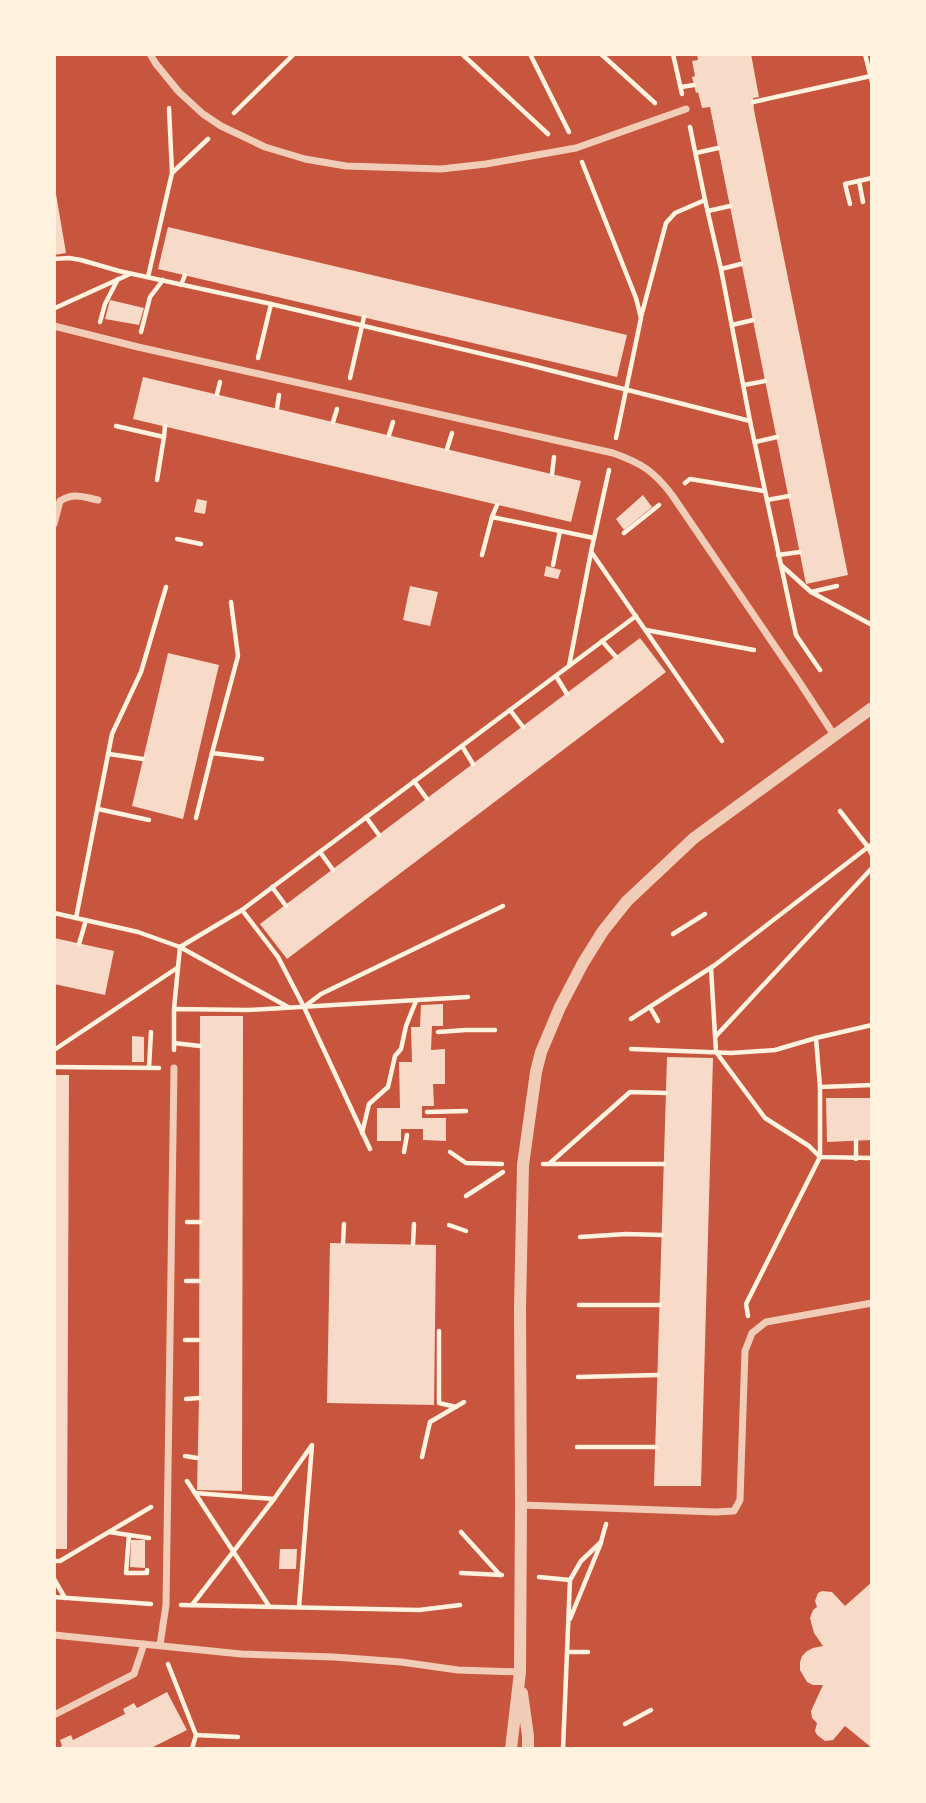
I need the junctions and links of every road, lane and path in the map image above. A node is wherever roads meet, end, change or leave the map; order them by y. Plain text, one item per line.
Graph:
1 (150, 54) edge
2 (294, 54) edge
3 (462, 54) edge
4 (530, 54) edge
5 (601, 54) edge
6 (673, 54) edge
7 (867, 55) edge
8 (167, 78) junction
9 (871, 79) edge
10 (694, 85) dead end
11 (681, 88) junction
12 (753, 102) dead end
13 (686, 109) junction
14 (669, 116) junction
15 (222, 126) junction
16 (576, 148) junction
17 (718, 148) dead end
18 (566, 150) junction
19 (696, 153) junction
20 (172, 173) junction
21 (872, 178) edge
22 (859, 181) junction
23 (705, 200) junction
24 (863, 202) dead end
25 (850, 204) dead end
26 (730, 206) dead end
27 (708, 211) junction
28 (54, 259) edge
29 (741, 264) dead end
30 (721, 269) junction
31 (131, 274) junction
32 (185, 275) dead end
33 (148, 277) junction
34 (118, 278) junction
35 (163, 280) junction
36 (181, 285) junction
37 (246, 289) dead end
38 (243, 298) junction
39 (301, 302) dead end
40 (271, 304) junction
41 (54, 308) edge
42 (298, 311) junction
43 (364, 317) dead end
44 (641, 318) junction
45 (753, 320) dead end
46 (362, 325) junction
47 (732, 325) junction
48 (54, 326) edge
49 (414, 329) dead end
50 (96, 336) junction
51 (411, 337) junction
52 (477, 344) dead end
53 (138, 347) junction
54 (474, 352) junction
55 (532, 357) dead end
56 (529, 365) junction
57 (584, 369) dead end
58 (255, 373) junction
59 (582, 379) junction
60 (765, 381) dead end
61 (744, 385) junction
62 (625, 390) junction
63 (347, 393) junction
64 (338, 404) dead end
65 (395, 418) dead end
66 (750, 421) junction
67 (333, 422) dead end
68 (117, 426) dead end
69 (164, 426) dead end
70 (441, 429) dead end
71 (389, 435) dead end
72 (164, 437) junction
73 (777, 437) dead end
74 (755, 442) junction
75 (447, 449) dead end
76 (613, 453) junction
77 (542, 454) dead end
78 (554, 457) junction
79 (565, 459) dead end
80 (598, 467) dead end
81 (609, 470) junction
82 (618, 472) dead end
83 (552, 474) dead end
84 (157, 480) dead end
85 (789, 496) dead end
86 (652, 499) dead end
87 (98, 500) dead end
88 (767, 500) junction
89 (497, 505) dead end
90 (657, 506) dead end
91 (492, 517) junction
92 (54, 524) edge
93 (560, 531) junction
94 (594, 538) junction
95 (177, 539) dead end
96 (201, 544) dead end
97 (591, 552) junction
98 (800, 552) dead end
99 (482, 555) dead end
100 (778, 555) junction
101 (553, 565) dead end
102 (780, 565) junction
103 (837, 586) dead end
104 (166, 587) dead end
105 (811, 592) junction
106 (231, 602) dead end
107 (636, 617) junction
108 (872, 625) edge
109 (645, 630) junction
110 (752, 640) dead end
111 (602, 641) junction
112 (616, 657) dead end
113 (569, 666) junction
114 (820, 670) dead end
115 (556, 676) junction
116 (566, 694) dead end
117 (872, 708) edge
118 (510, 710) junction
119 (523, 727) dead end
120 (834, 735) junction
121 (722, 741) dead end
122 (462, 746) junction
123 (212, 753) junction
124 (109, 754) junction
125 (143, 759) dead end
126 (262, 759) dead end
127 (473, 764) dead end
128 (414, 781) junction
129 (426, 799) dead end
130 (98, 809) junction
131 (840, 811) dead end
132 (366, 817) junction
133 (196, 818) dead end
134 (149, 820) dead end
135 (379, 835) dead end
136 (870, 845) edge
137 (320, 852) junction
138 (872, 855) edge
139 (872, 868) edge
140 (333, 870) dead end
141 (272, 887) junction
142 (286, 906) dead end
143 (503, 906) dead end
144 (242, 910) junction
145 (54, 913) edge
146 (705, 914) dead end
147 (76, 918) junction
148 (86, 920) junction
149 (673, 934) dead end
150 (79, 944) dead end
151 (180, 947) junction
152 (711, 967) junction
153 (177, 968) junction
154 (468, 997) dead end
155 (416, 1000) junction
156 (289, 1007) junction
157 (304, 1007) junction
158 (650, 1007) junction
159 (174, 1009) junction
160 (631, 1019) dead end
161 (658, 1020) dead end
162 (872, 1025) edge
163 (495, 1030) dead end
164 (151, 1032) dead end
165 (438, 1032) dead end
166 (715, 1036) junction
167 (817, 1038) junction
168 (174, 1044) junction
169 (200, 1046) dead end
170 (631, 1049) dead end
171 (54, 1050) edge
172 (716, 1052) junction
173 (54, 1067) edge
174 (149, 1068) junction
175 (174, 1068) junction
176 (872, 1085) edge
177 (820, 1087) junction
178 (666, 1093) dead end
179 (466, 1111) dead end
180 (427, 1112) dead end
181 (361, 1134) junction
182 (407, 1135) dead end
183 (856, 1141) dead end
184 (370, 1149) dead end
185 (404, 1152) dead end
186 (450, 1152) dead end
187 (820, 1157) junction
188 (872, 1158) edge
189 (856, 1159) junction
190 (519, 1164) junction
191 (550, 1164) junction
192 (664, 1164) dead end
193 (466, 1196) dead end
194 (344, 1224) dead end
195 (414, 1224) dead end
196 (449, 1225) dead end
197 (466, 1231) dead end
198 (662, 1235) dead end
199 (580, 1237) dead end
200 (344, 1243) dead end
201 (413, 1244) dead end
202 (872, 1303) edge
203 (579, 1305) dead end
204 (660, 1305) dead end
205 (439, 1331) dead end
206 (752, 1333) junction
207 (658, 1376) dead end
208 (578, 1377) dead end
209 (464, 1402) dead end
210 (456, 1407) junction
211 (576, 1447) dead end
212 (656, 1447) dead end
213 (168, 1453) junction
214 (422, 1457) dead end
215 (197, 1458) dead end
216 (194, 1493) junction
217 (167, 1497) junction
218 (274, 1499) junction
219 (522, 1505) junction
220 (611, 1509) junction
221 (108, 1532) junction
222 (461, 1532) dead end
223 (129, 1535) junction
224 (148, 1538) junction
225 (167, 1541) junction
226 (601, 1542) junction
227 (148, 1548) dead end
228 (232, 1552) junction
229 (54, 1561) edge
230 (148, 1565) dead end
231 (461, 1573) dead end
232 (500, 1575) junction
233 (511, 1576) dead end
234 (533, 1577) dead end
235 (54, 1579) edge
236 (570, 1580) junction
237 (54, 1597) edge
238 (65, 1598) junction
239 (166, 1605) junction
240 (192, 1605) junction
241 (460, 1605) dead end
242 (269, 1606) junction
243 (299, 1607) junction
244 (568, 1628) junction
245 (54, 1635) edge
246 (145, 1644) junction
247 (160, 1645) junction
248 (567, 1652) junction
249 (588, 1652) dead end
250 (520, 1672) junction
251 (651, 1710) dead end
252 (54, 1715) edge
253 (625, 1724) dead end
254 (196, 1735) junction
255 (238, 1737) dead end
256 (192, 1749) edge
257 (511, 1749) edge
258 (528, 1749) edge
259 (563, 1749) edge

1 - 8 street
2 - 15 path
3 - 18 path
4 - 16 path
5 - 14 path
6 - 11 path
7 - 9 path
8 - 15 street
8 - 20 path
9 - 12 path
10 - 11 path
11 - 13 path
13 - 14 street
13 - 19 path
14 - 16 street
15 - 18 street
15 - 20 path
16 - 18 street
16 - 44 path
17 - 19 path
19 - 23 path
20 - 33 path
21 - 22 path
22 - 24 path
22 - 25 path
23 - 27 path
23 - 44 path
26 - 27 path
27 - 30 path
28 - 31 path
29 - 30 path
30 - 47 path
31 - 33 path
31 - 34 path
32 - 36 path
33 - 35 path
34 - 41 path
34 - 50 path
35 - 36 path
35 - 53 path
36 - 38 path
37 - 38 path
38 - 40 path
39 - 42 path
40 - 42 path
40 - 58 path
42 - 46 path
43 - 46 path
44 - 62 path
45 - 47 path
46 - 51 path
46 - 63 path
47 - 61 path
48 - 50 street
49 - 51 path
50 - 53 street
51 - 54 path
52 - 54 path
53 - 58 street
54 - 56 path
55 - 56 path
56 - 59 path
57 - 59 path
58 - 63 street
59 - 62 path
60 - 61 path
61 - 66 path
62 - 66 path
62 - 76 path
63 - 76 street
64 - 67 path
65 - 71 path
66 - 74 path
68 - 72 path
69 - 72 path
70 - 75 path
72 - 84 path
73 - 74 path
74 - 88 path
76 - 81 path
76 - 120 street
77 - 78 path
78 - 79 path
78 - 83 path
80 - 81 path
81 - 82 path
81 - 94 path
85 - 88 path
86 - 90 path
87 - 92 street
88 - 100 path
89 - 91 path
91 - 93 path
91 - 99 path
93 - 94 path
93 - 101 path
94 - 97 path
95 - 96 path
97 - 107 path
97 - 113 path
98 - 100 path
100 - 102 path
102 - 105 path
102 - 114 path
103 - 105 path
104 - 124 path
105 - 108 path
106 - 123 path
107 - 109 path
107 - 111 path
109 - 110 path
109 - 121 path
111 - 112 path
111 - 113 path
113 - 115 path
115 - 116 path
115 - 118 path
117 - 120 street
118 - 119 path
118 - 122 path
120 - 190 street
122 - 127 path
122 - 128 path
123 - 126 path
123 - 133 path
124 - 125 path
124 - 130 path
128 - 129 path
128 - 132 path
130 - 134 path
130 - 147 path
131 - 136 path
132 - 135 path
132 - 137 path
136 - 138 path
136 - 152 path
137 - 140 path
137 - 141 path
139 - 166 path
141 - 142 path
141 - 144 path
143 - 157 path
144 - 151 path
144 - 157 path
145 - 147 path
146 - 149 path
147 - 148 path
148 - 150 path
148 - 151 path
151 - 153 path
151 - 156 path
152 - 158 path
152 - 166 path
153 - 159 path
153 - 171 path
154 - 155 path
155 - 157 path
155 - 181 path
156 - 157 path
156 - 159 path
157 - 181 path
158 - 160 path
158 - 161 path
159 - 168 path
162 - 167 path
163 - 165 path
164 - 174 path
166 - 172 path
167 - 172 path
167 - 177 path
168 - 169 path
168 - 175 path
170 - 172 path
172 - 187 path
173 - 174 path
174 - 175 path
175 - 213 street
176 - 177 path
177 - 187 path
178 - 191 path
179 - 180 path
181 - 184 path
182 - 185 path
183 - 189 path
186 - 190 path
187 - 189 path
187 - 206 path
188 - 189 path
190 - 191 path
190 - 193 path
190 - 219 street
191 - 192 path
194 - 200 path
195 - 201 path
196 - 197 path
198 - 199 path
202 - 206 street
203 - 204 path
205 - 210 path
206 - 220 street
207 - 208 path
209 - 210 path
210 - 214 path
211 - 212 path
213 - 215 path
213 - 216 path
213 - 217 street
216 - 218 path
216 - 228 path
217 - 221 path
217 - 225 street
218 - 228 path
218 - 243 path
219 - 220 street
219 - 250 street
220 - 226 path
221 - 223 path
221 - 229 path
222 - 232 path
223 - 224 path
223 - 230 path
224 - 225 path
224 - 227 path
225 - 239 street
226 - 236 path
226 - 244 path
228 - 240 path
228 - 242 path
231 - 232 path
232 - 233 path
234 - 236 path
235 - 238 path
236 - 244 path
237 - 238 path
238 - 239 path
239 - 240 path
239 - 247 street
240 - 242 path
241 - 243 path
242 - 243 path
244 - 248 path
245 - 246 street
246 - 247 street
246 - 252 street
247 - 250 street
247 - 254 path
248 - 249 path
248 - 259 path
250 - 257 street
250 - 258 street
251 - 253 path
254 - 255 path
254 - 256 path

